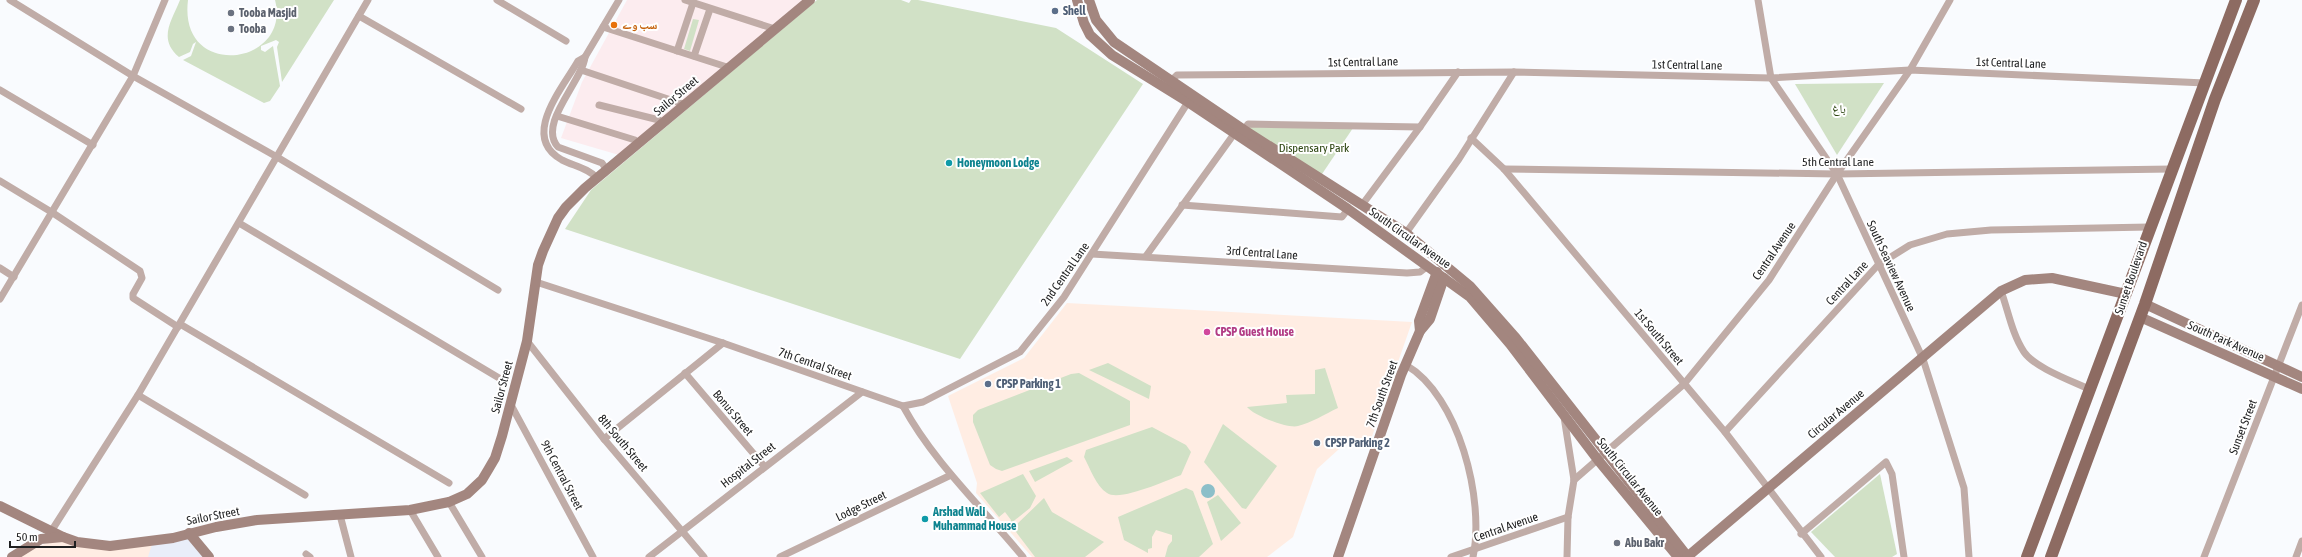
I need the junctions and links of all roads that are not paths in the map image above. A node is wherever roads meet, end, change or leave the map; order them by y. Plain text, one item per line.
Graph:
1 (10, 0) edge
2 (368, 0) edge
3 (497, 0) edge
4 (619, 0) edge
5 (685, 0) edge
6 (810, 0) edge
7 (1077, 0) edge
8 (1089, 0) edge
9 (1758, 0) edge
10 (1950, 0) edge
11 (2230, 0) edge
12 (2236, 0) edge
13 (2254, 0) edge
14 (2261, 0) edge
15 (162, 1) edge
16 (693, 3) junction
17 (703, 3) edge
18 (710, 8) junction
19 (359, 16) junction
20 (2230, 16) junction
21 (603, 27) junction
22 (775, 29) junction
23 (566, 41) dead end
24 (677, 50) junction
25 (694, 56) junction
26 (585, 57) junction
27 (730, 68) junction
28 (581, 70) junction
29 (1910, 70) junction
30 (1458, 72) junction
31 (1514, 72) junction
32 (133, 76) junction
33 (1771, 78) junction
34 (1171, 81) junction
35 (2205, 83) junction
36 (0, 90) edge
37 (1190, 99) junction
38 (2215, 99) junction
39 (599, 105) dead end
40 (686, 105) junction
41 (521, 109) dead end
42 (557, 116) junction
43 (663, 124) junction
44 (1420, 127) junction
45 (1244, 130) junction
46 (1234, 134) junction
47 (1471, 138) junction
48 (638, 144) junction
49 (93, 145) junction
50 (277, 158) junction
51 (1504, 169) junction
52 (2172, 169) junction
53 (607, 170) junction
54 (1837, 174) junction
55 (597, 178) junction
56 (0, 181) edge
57 (1182, 205) junction
58 (1362, 206) junction
59 (1348, 210) junction
60 (53, 213) junction
61 (239, 223) junction
62 (2149, 226) junction
63 (1406, 233) junction
64 (1092, 254) junction
65 (1146, 256) junction
66 (1878, 265) junction
67 (1428, 266) junction
68 (0, 268) edge
69 (1440, 275) junction
70 (14, 276) junction
71 (536, 282) junction
72 (498, 290) dead end
73 (2001, 291) junction
74 (2126, 294) junction
75 (0, 298) edge
76 (2145, 304) junction
77 (2302, 305) edge
78 (2140, 317) junction
79 (179, 325) junction
80 (527, 341) junction
81 (723, 343) junction
82 (1923, 358) junction
83 (1406, 365) junction
84 (2279, 367) junction
85 (686, 373) junction
86 (2275, 377) junction
87 (2302, 377) edge
88 (499, 378) dead end
89 (1684, 384) junction
90 (2302, 389) edge
91 (2091, 390) junction
92 (862, 392) junction
93 (138, 395) junction
94 (511, 405) junction
95 (903, 406) junction
96 (1564, 416) junction
97 (1724, 432) junction
98 (604, 439) junction
99 (1601, 456) junction
100 (764, 466) junction
101 (951, 475) junction
102 (1574, 480) junction
103 (449, 483) dead end
104 (1767, 489) junction
105 (305, 495) dead end
106 (449, 502) junction
107 (0, 506) edge
108 (410, 510) junction
109 (340, 515) junction
110 (1568, 517) junction
111 (52, 530) junction
112 (682, 531) junction
113 (189, 533) junction
114 (1801, 534) junction
115 (63, 537) junction
116 (2302, 541) edge
117 (1475, 549) junction
118 (1020, 556) edge
119 (12, 557) edge
120 (209, 557) edge
121 (351, 557) edge
122 (438, 557) edge
123 (482, 557) edge
124 (593, 557) edge
125 (649, 557) edge
126 (704, 557) edge
127 (780, 557) edge
128 (1338, 557) edge
129 (1451, 557) edge
130 (1473, 557) edge
131 (1567, 557) edge
132 (1685, 557) edge
133 (1821, 557) edge
134 (1904, 557) edge
135 (1969, 557) edge
136 (2027, 557) edge
137 (2051, 557) edge
138 (2204, 557) edge
139 (2296, 557) edge

1 - 32 street
2 - 19 street
3 - 23 street
4 - 21 street
5 - 16 street
6 - 22 street, Sailor Street
7 - 37 street, South Circular Avenue
8 - 34 street, South Circular Avenue
9 - 33 street, South Seaview Avenue
10 - 29 street, Central Avenue
11 - 20 main road
12 - 20 main road, Sunset Boulevard
13 - 38 main road, Sunset Boulevard
14 - 38 main road
15 - 32 street
16 - 17 street
16 - 24 street
17 - 18 street
18 - 22 street
18 - 25 street
19 - 41 street
19 - 50 street
20 - 35 main road, Sunset Boulevard
21 - 24 street
21 - 26 street
22 - 27 street, Sailor Street
24 - 25 street
25 - 27 street
26 - 28 street
26 - 55 street
27 - 40 street, Sailor Street
28 - 40 street
28 - 42 street
29 - 33 street, 1st Central Lane
29 - 35 street, 1st Central Lane
29 - 54 street, Central Avenue
30 - 31 street, 1st Central Lane
30 - 34 street, 1st Central Lane
30 - 44 street
31 - 33 street, 1st Central Lane
31 - 47 street
32 - 49 street
32 - 50 street
33 - 54 street, South Seaview Avenue
34 - 37 street, South Circular Avenue
35 - 52 main road, Sunset Boulevard
36 - 49 street
37 - 45 street, South Circular Avenue
37 - 46 street, South Circular Avenue
37 - 64 street, 2nd Central Lane
38 - 76 main road, Sunset Boulevard
39 - 43 street
40 - 43 street, Sailor Street
42 - 48 street
42 - 53 street
43 - 48 street, Sailor Street
44 - 45 street
44 - 58 street
45 - 58 street, South Circular Avenue
46 - 57 street
46 - 59 street, South Circular Avenue
47 - 51 street, 1st South Street
47 - 63 street
48 - 53 street, Sailor Street
49 - 60 street
50 - 61 street
50 - 72 street
51 - 54 street, 5th Central Lane
51 - 89 street, 1st South Street
52 - 54 street, 5th Central Lane
52 - 62 main road, Sunset Boulevard
53 - 55 street, Sailor Street
54 - 66 street, South Seaview Avenue
54 - 89 street, Central Avenue
55 - 71 street, Sailor Street
56 - 60 street
57 - 59 street
57 - 65 street
58 - 63 street, South Circular Avenue
59 - 67 street, South Circular Avenue
60 - 70 street
60 - 79 street
61 - 79 street
61 - 88 street
62 - 66 street, Central Lane
62 - 74 main road, Sunset Boulevard
63 - 99 street, South Circular Avenue
64 - 65 street, 3rd Central Lane
64 - 95 street, 2nd Central Lane
65 - 67 street, 3rd Central Lane
66 - 82 street, South Seaview Avenue
66 - 97 street, Central Lane
67 - 69 street, South Circular Avenue
68 - 70 street
69 - 83 street, 7th South Street
69 - 96 street, South Circular Avenue
70 - 75 street
71 - 80 street, Sailor Street
71 - 81 street, 7th Central Street
73 - 74 street
73 - 82 street, Circular Avenue
73 - 91 street
74 - 91 main road, Sunset Boulevard
76 - 78 main road, Sunset Boulevard
76 - 84 street, South Park Avenue
77 - 84 street, Sunset Street
78 - 86 street, South Park Avenue
78 - 137 main road, Sunset Boulevard
79 - 93 street
79 - 103 street
80 - 94 street, Sailor Street
80 - 98 street, 8th South Street
81 - 85 street
81 - 92 street, 7th Central Street
82 - 104 street, Circular Avenue
82 - 135 street, South Seaview Avenue
83 - 117 street
83 - 128 street, 7th South Street
84 - 86 street, Sunset Street
84 - 87 street, South Park Avenue
85 - 98 street
85 - 100 street, Bonus Street
86 - 90 street, South Park Avenue
86 - 138 street, Sunset Street
89 - 97 street, 1st South Street
89 - 99 street, Central Avenue
91 - 136 main road, Sunset Boulevard
92 - 95 street, 7th Central Street
92 - 100 street, Hospital Street
93 - 105 street
93 - 111 street
94 - 106 street, Sailor Street
94 - 124 street, 9th Central Street
95 - 101 street
96 - 99 street, South Circular Avenue
96 - 102 street
97 - 104 street, 1st South Street
98 - 112 street, 8th South Street
99 - 102 street, Central Avenue
99 - 132 street, South Circular Avenue
100 - 112 street, Hospital Street
101 - 118 street
101 - 127 street, Lodge Street
102 - 110 street
104 - 114 street, 1st South Street
104 - 132 street, Circular Avenue
106 - 108 street, Sailor Street
106 - 123 street
107 - 111 street
108 - 109 street, Sailor Street
108 - 122 street
109 - 113 street, Sailor Street
109 - 121 street
110 - 117 street, Central Avenue
110 - 131 street
111 - 115 street
112 - 125 street, Hospital Street
112 - 126 street, 8th South Street
113 - 115 street, Sailor Street
113 - 120 street
114 - 133 street, 1st South Street
114 - 134 street
115 - 119 street
116 - 139 street
117 - 129 street, Central Avenue
117 - 130 street

